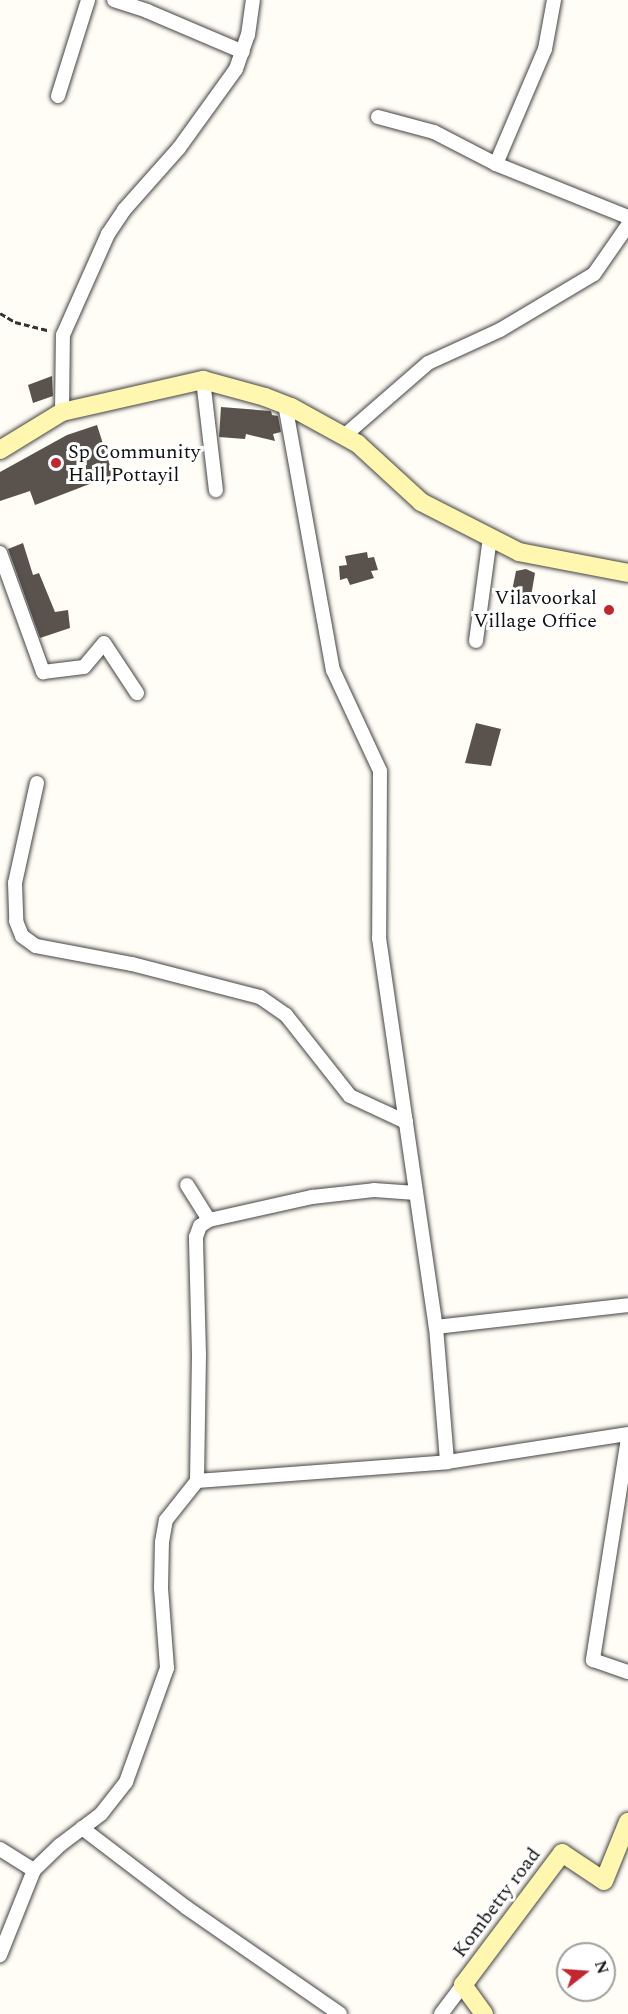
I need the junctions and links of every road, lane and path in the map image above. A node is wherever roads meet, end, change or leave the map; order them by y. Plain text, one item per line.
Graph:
1 (88, 0) edge
2 (114, 0) edge
3 (253, 0) edge
4 (554, 0) edge
5 (243, 52) junction
6 (58, 96) dead end
7 (378, 117) dead end
8 (496, 164) junction
9 (628, 217) edge
10 (628, 225) edge
11 (0, 313) edge
12 (63, 335) junction
13 (203, 380) junction
14 (285, 404) junction
15 (62, 412) junction
16 (344, 436) junction
17 (0, 450) edge
18 (216, 490) dead end
19 (490, 537) junction
20 (0, 553) edge
21 (628, 573) edge
22 (476, 641) dead end
23 (137, 693) dead end
24 (37, 783) dead end
25 (406, 1122) junction
26 (187, 1185) dead end
27 (416, 1193) junction
28 (209, 1220) junction
29 (628, 1305) edge
30 (436, 1327) junction
31 (628, 1436) edge
32 (447, 1462) junction
33 (197, 1481) junction
34 (628, 1672) edge
35 (628, 1822) edge
36 (82, 1828) junction
37 (0, 1849) edge
38 (34, 1870) junction
39 (0, 1955) edge
40 (464, 1985) junction
41 (340, 2014) edge
42 (441, 2014) edge
43 (484, 2014) edge

1 - 6 street
2 - 5 street
3 - 5 street
4 - 8 street
5 - 12 street
7 - 8 street
8 - 9 street
10 - 16 street
11 - 12 path
12 - 15 street
13 - 14 street
13 - 15 street
13 - 18 street
14 - 16 street
14 - 25 street
15 - 17 street
16 - 19 street
19 - 21 street
19 - 22 street
20 - 23 street
24 - 25 street
25 - 27 street
26 - 28 street
27 - 28 street
27 - 30 street
28 - 33 street
29 - 30 street
30 - 32 street
31 - 32 street
31 - 34 street
32 - 33 street
33 - 36 street
35 - 40 street, Kombetty road
36 - 38 street
36 - 41 street
37 - 38 street
38 - 39 street
40 - 42 street
40 - 43 street, Kombetty road

